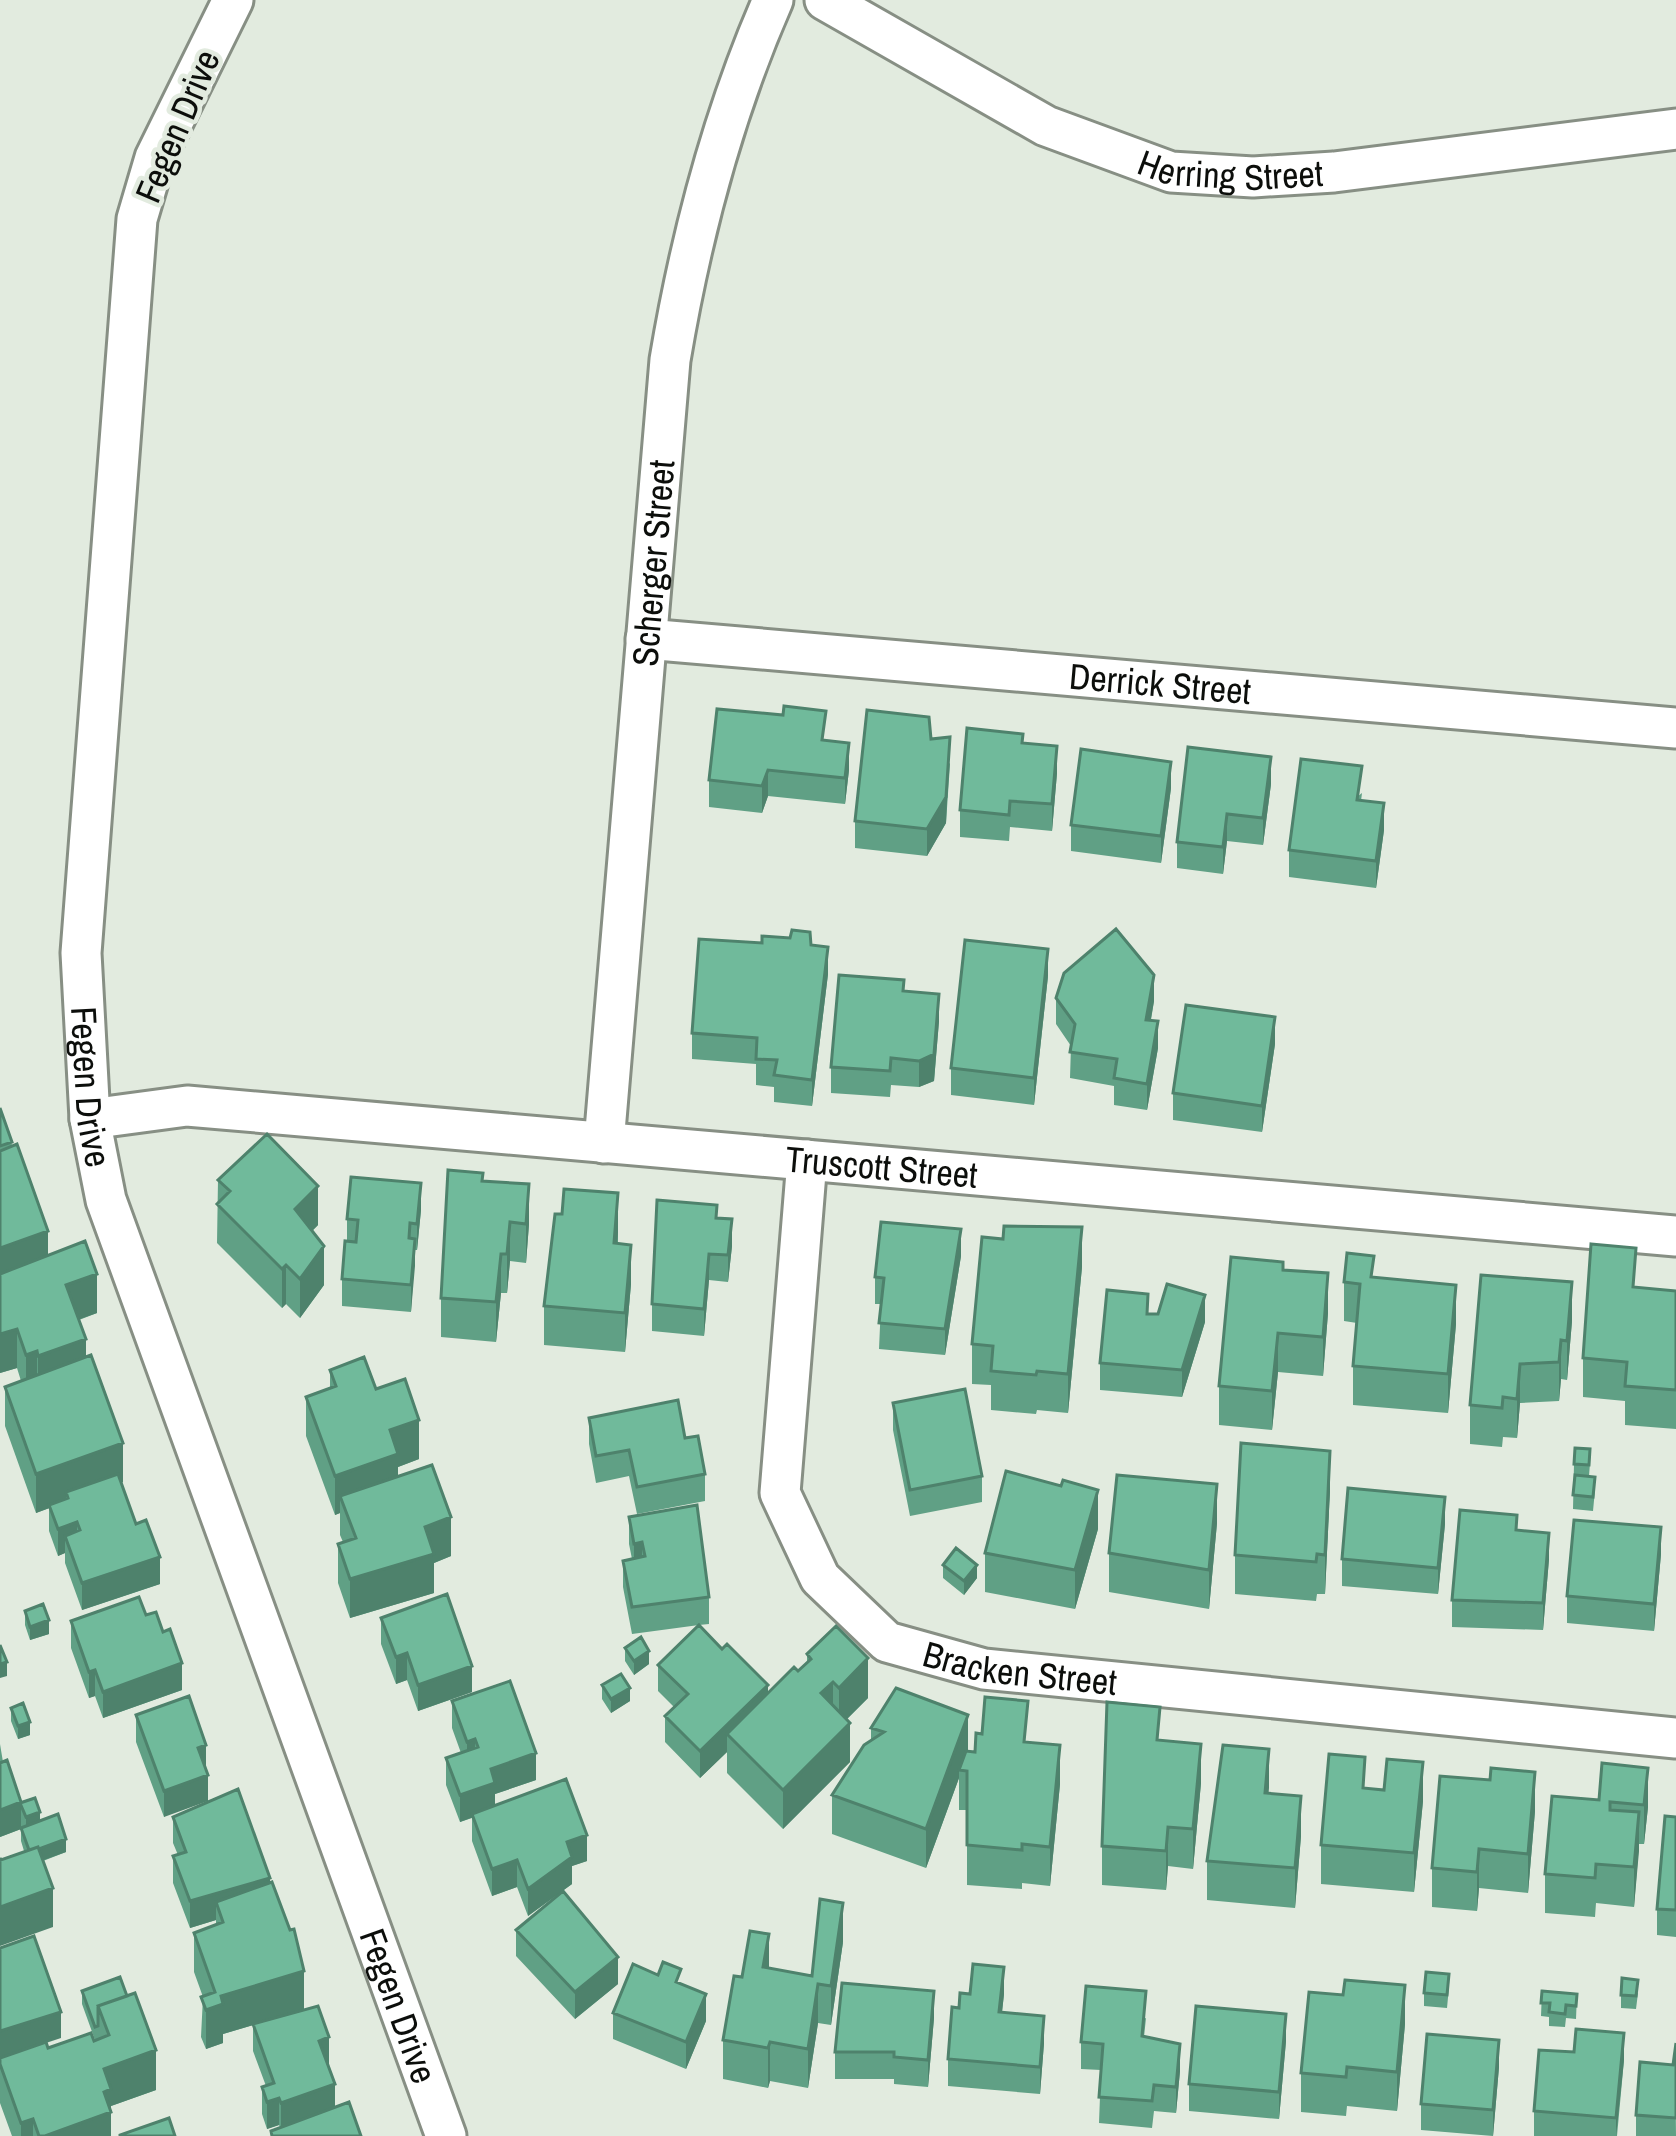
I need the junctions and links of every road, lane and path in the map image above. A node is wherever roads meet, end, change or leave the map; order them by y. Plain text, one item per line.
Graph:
1 (233, 0) edge
2 (773, 0) edge
3 (825, 0) edge
4 (1676, 129) edge
5 (646, 640) junction
6 (1676, 728) edge
7 (90, 1120) junction
8 (604, 1143) junction
9 (807, 1160) junction
10 (1676, 1236) edge
11 (1676, 1738) edge
12 (446, 2136) edge

1 - 7 street, Fegen Drive
2 - 5 street, Scherger Street
3 - 4 street, Herring Street
5 - 6 street, Derrick Street
5 - 8 street, Scherger Street
7 - 8 street, Truscott Street
7 - 12 street, Fegen Drive
8 - 9 street, Truscott Street
9 - 10 street, Truscott Street
9 - 11 street, Bracken Street

